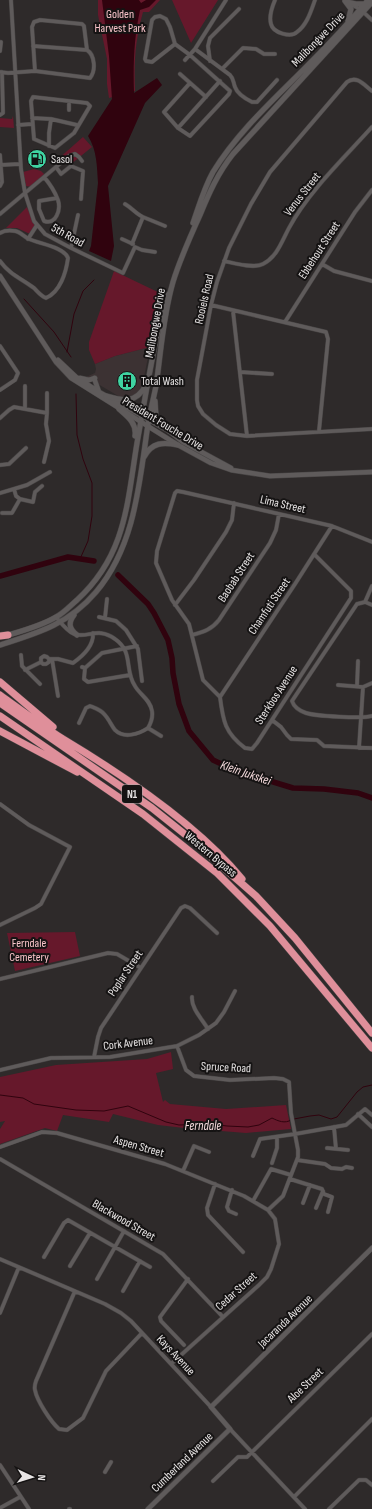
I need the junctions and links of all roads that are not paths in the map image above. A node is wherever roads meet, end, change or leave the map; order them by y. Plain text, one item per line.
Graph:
1 (11, 0) edge
2 (226, 0) edge
3 (275, 0) edge
4 (315, 0) edge
5 (346, 1) edge
6 (367, 2) edge
7 (372, 2) edge
8 (239, 9) dead end
9 (362, 10) junction
10 (372, 20) edge
11 (348, 22) junction
12 (1, 42) edge
13 (174, 44) junction
14 (33, 46) junction
15 (195, 49) junction
16 (87, 50) junction
17 (0, 51) edge
18 (275, 54) dead end
19 (190, 55) junction
20 (185, 60) dead end
21 (210, 61) junction
22 (223, 68) junction
23 (35, 71) junction
24 (1, 72) edge
25 (15, 73) junction
26 (180, 74) dead end
27 (277, 80) dead end
28 (220, 81) junction
29 (190, 83) junction
30 (372, 92) edge
31 (206, 97) junction
32 (69, 101) junction
33 (69, 110) dead end
34 (0, 115) edge
35 (32, 118) junction
36 (51, 119) junction
37 (32, 124) junction
38 (18, 125) junction
39 (77, 125) junction
40 (372, 126) edge
41 (178, 128) junction
42 (49, 146) junction
43 (0, 155) edge
44 (82, 161) dead end
45 (20, 164) junction
46 (0, 166) edge
47 (56, 167) junction
48 (61, 174) junction
49 (44, 177) junction
50 (64, 178) dead end
51 (0, 186) edge
52 (372, 190) edge
53 (25, 193) junction
54 (57, 198) junction
55 (81, 199) dead end
56 (125, 204) dead end
57 (0, 214) edge
58 (78, 215) dead end
59 (144, 217) junction
60 (37, 225) junction
61 (165, 226) dead end
62 (0, 233) edge
63 (28, 239) junction
64 (122, 239) dead end
65 (133, 245) junction
66 (70, 248) junction
67 (155, 252) dead end
68 (0, 261) edge
69 (224, 261) junction
70 (322, 264) junction
71 (0, 276) edge
72 (372, 281) edge
73 (211, 305) junction
74 (233, 311) junction
75 (285, 322) junction
76 (0, 346) edge
77 (50, 352) junction
78 (240, 372) junction
79 (272, 374) dead end
80 (76, 377) junction
81 (148, 381) junction
82 (25, 386) dead end
83 (156, 386) junction
84 (0, 390) edge
85 (99, 392) junction
86 (47, 393) dead end
87 (106, 396) junction
88 (25, 409) junction
89 (119, 409) junction
90 (47, 413) junction
91 (0, 418) edge
92 (141, 419) junction
93 (148, 420) junction
94 (147, 426) junction
95 (372, 428) edge
96 (169, 431) junction
97 (319, 431) junction
98 (247, 436) junction
99 (178, 445) junction
100 (26, 448) dead end
101 (142, 460) junction
102 (44, 462) dead end
103 (0, 465) edge
104 (236, 471) junction
105 (50, 472) dead end
106 (372, 472) edge
107 (130, 482) junction
108 (42, 486) dead end
109 (14, 489) junction
110 (0, 493) edge
111 (20, 499) junction
112 (234, 503) junction
113 (2, 513) dead end
114 (279, 514) junction
115 (332, 526) junction
116 (372, 542) edge
117 (314, 554) junction
118 (372, 586) edge
119 (107, 599) dead end
120 (365, 602) junction
121 (175, 605) junction
122 (372, 605) edge
123 (80, 608) junction
124 (56, 617) junction
125 (99, 617) dead end
126 (105, 618) junction
127 (61, 622) junction
128 (93, 633) junction
129 (8, 635) joint
130 (77, 635) junction
131 (192, 635) junction
132 (0, 637) edge
133 (0, 645) edge
134 (137, 646) junction
135 (125, 649) junction
136 (21, 654) dead end
137 (50, 659) junction
138 (358, 661) dead end
139 (25, 670) junction
140 (130, 675) junction
141 (142, 681) dead end
142 (0, 682) edge
143 (372, 683) edge
144 (40, 684) dead end
145 (338, 685) dead end
146 (357, 686) junction
147 (363, 687) junction
148 (0, 695) edge
149 (58, 696) dead end
150 (220, 697) junction
151 (0, 702) edge
152 (0, 716) edge
153 (372, 716) edge
154 (361, 718) junction
155 (272, 720) junction
156 (79, 723) dead end
157 (148, 728) junction
158 (0, 732) edge
159 (161, 736) dead end
160 (77, 746) junction
161 (358, 748) junction
162 (372, 748) edge
163 (102, 785) junction
164 (0, 804) edge
165 (256, 896) junction
166 (0, 925) edge
167 (217, 933) dead end
168 (141, 968) junction
169 (0, 979) edge
170 (235, 991) dead end
171 (192, 996) dead end
172 (208, 1029) junction
173 (372, 1033) edge
174 (177, 1046) junction
175 (372, 1048) edge
176 (94, 1057) junction
177 (0, 1070) edge
178 (358, 1114) junction
179 (372, 1115) edge
180 (334, 1127) junction
181 (372, 1127) edge
182 (295, 1134) junction
183 (277, 1137) junction
184 (0, 1147) edge
185 (327, 1148) dead end
186 (336, 1149) junction
187 (348, 1150) dead end
188 (209, 1152) dead end
189 (253, 1156) dead end
190 (0, 1159) edge
191 (297, 1160) junction
192 (272, 1163) dead end
193 (352, 1168) dead end
194 (183, 1171) junction
195 (291, 1177) junction
196 (215, 1184) junction
197 (310, 1184) junction
198 (232, 1190) junction
199 (323, 1191) junction
200 (253, 1200) junction
201 (303, 1203) dead end
202 (316, 1208) dead end
203 (268, 1210) junction
204 (328, 1212) dead end
205 (236, 1214) dead end
206 (124, 1231) junction
207 (90, 1233) junction
208 (115, 1247) junction
209 (371, 1251) edge
210 (242, 1252) dead end
211 (44, 1257) dead end
212 (0, 1259) edge
213 (140, 1261) junction
214 (70, 1266) dead end
215 (19, 1267) junction
216 (150, 1267) dead end
217 (97, 1279) dead end
218 (188, 1279) junction
219 (123, 1290) dead end
220 (75, 1291) junction
221 (0, 1313) edge
222 (223, 1317) junction
223 (142, 1333) junction
224 (372, 1334) edge
225 (184, 1345) dead end
226 (171, 1364) junction
227 (211, 1407) junction
228 (372, 1419) edge
229 (230, 1429) junction
230 (252, 1452) junction
231 (111, 1462) dead end
232 (0, 1465) edge
233 (105, 1472) dead end
234 (213, 1481) dead end
235 (372, 1485) edge
236 (20, 1496) junction
237 (294, 1498) junction
238 (0, 1508) edge
239 (29, 1509) edge
240 (148, 1509) edge
241 (305, 1509) edge
242 (329, 1509) edge

1 - 25 street, 5th Road
2 - 15 street
3 - 4 street
5 - 6 main road
5 - 9 street
5 - 11 main road
6 - 9 main road, Malibongwe Drive
7 - 9 main road, Malibongwe Drive
8 - 21 street
9 - 10 street
9 - 11 main road, Malibongwe Drive
9 - 83 main road, Malibongwe Drive
11 - 81 main road, Malibongwe Drive
12 - 17 street
13 - 13 street
13 - 19 street
14 - 16 street
14 - 16 street
14 - 23 street
15 - 19 street
15 - 21 street
16 - 23 street
18 - 22 street
19 - 20 street
19 - 28 street
21 - 22 street
22 - 27 street
23 - 25 street
24 - 25 street
24 - 34 street
25 - 38 street, 5th Road
26 - 29 street
28 - 31 street
28 - 41 street
29 - 31 street
29 - 41 street
30 - 69 street, Rooiels Road
31 - 41 street
32 - 33 street
32 - 35 street
32 - 39 street
35 - 36 street
35 - 37 street
36 - 39 street
36 - 42 street
37 - 38 street
37 - 42 street
38 - 45 street, 5th Road
39 - 42 street
40 - 69 street, Venus Street
43 - 46 street
44 - 47 street
45 - 46 street
45 - 53 street, 5th Road
46 - 51 street
47 - 48 street
47 - 49 street
48 - 50 street
48 - 55 street
49 - 53 street
49 - 54 street
52 - 70 street, Ebbehout Street
53 - 57 street
53 - 60 street, 5th Road
54 - 54 street
56 - 59 street
58 - 66 street
59 - 61 street
59 - 65 street
60 - 63 street
60 - 66 street, 5th Road
62 - 63 street
63 - 68 street
64 - 65 street
65 - 66 street, 5th Road
65 - 67 street
69 - 73 street, Rooiels Road
70 - 72 street
70 - 75 street, Ebbehout Street
71 - 77 street, President Fouche Drive
73 - 74 street
73 - 98 street, Rooiels Road
74 - 75 street
74 - 78 street
75 - 97 street
76 - 84 street
77 - 80 street, President Fouche Drive
77 - 89 street, President Fouche Drive
78 - 79 street
78 - 98 street
80 - 85 street, President Fouche Drive
80 - 85 street
81 - 87 main road
81 - 92 main road, Malibongwe Drive
82 - 88 street
83 - 93 main road, Malibongwe Drive
83 - 96 main road
85 - 87 street, President Fouche Drive
86 - 90 street
87 - 92 street, President Fouche Drive
88 - 90 street
88 - 91 street
89 - 92 street, President Fouche Drive
89 - 107 main road
90 - 102 street
92 - 93 street, President Fouche Drive
92 - 94 street, President Fouche Drive
92 - 107 main road, Malibongwe Drive
93 - 94 main road, Malibongwe Drive
93 - 96 street, President Fouche Drive
94 - 99 street, President Fouche Drive
94 - 101 main road, Malibongwe Drive
95 - 97 street, Rooiels Road
96 - 104 street, President Fouche Drive
97 - 98 street, Rooiels Road
99 - 101 main road
99 - 104 street, President Fouche Drive
100 - 103 street
101 - 123 main road, Malibongwe Drive
104 - 106 street, President Fouche Drive
105 - 109 street
107 - 124 main road, Malibongwe Drive
108 - 111 street
109 - 110 street
109 - 111 street
111 - 113 street
112 - 114 street, Lima Street
112 - 121 street
112 - 121 street, Lima Street
114 - 115 street, Lima Street
114 - 131 street, Baobab Street
115 - 116 street, Lima Street
115 - 117 street, Chamfuti Street
117 - 150 street, Chamfuti Street
117 - 155 street, Sterkbos Avenue
118 - 120 street
119 - 126 street
120 - 122 street
120 - 154 street
121 - 131 street
123 - 127 main road, Malibongwe Drive
123 - 130 main road
124 - 127 street
124 - 129 main road, Malibongwe Drive
125 - 126 street
126 - 134 street
127 - 130 street
127 - 133 main road, Malibongwe Drive
128 - 130 street
128 - 135 street
128 - 137 street
129 - 132 highway
131 - 150 street
134 - 135 street
134 - 141 street
135 - 140 street
135 - 140 street
136 - 139 street
137 - 139 street
137 - 149 street
138 - 146 street
139 - 144 street
140 - 157 street
142 - 160 highway
143 - 147 street
145 - 146 street
146 - 147 street
147 - 154 street
148 - 160 highway
150 - 155 street, Sterkbos Avenue
151 - 165 highway, Western Bypass / N1
152 - 163 highway, Western Bypass / N1
153 - 154 street
154 - 161 street
155 - 161 street
156 - 157 street
157 - 159 street
158 - 163 highway
160 - 165 highway
161 - 162 street
163 - 175 highway, Western Bypass / N1
164 - 166 street
165 - 173 highway, Western Bypass / N1
167 - 168 street, Poplar Street
168 - 169 street
168 - 176 street, Poplar Street
170 - 172 street, Cork Avenue
171 - 172 street
172 - 174 street, Cork Avenue
174 - 176 street, Cork Avenue
174 - 182 street, Spruce Road
176 - 177 street, Cork Avenue
178 - 179 street
178 - 180 street
178 - 181 street
180 - 182 street
180 - 186 street
182 - 183 street
182 - 191 street
183 - 189 street
183 - 192 street
184 - 194 street, Aspen Street
185 - 186 street
186 - 187 street
188 - 194 street
190 - 206 street, Blackwood Street
191 - 193 street
191 - 195 street
194 - 196 street, Aspen Street
195 - 197 street
195 - 200 street
195 - 203 street
196 - 198 street, Aspen Street
196 - 210 street
197 - 199 street
197 - 201 street
198 - 200 street, Aspen Street
198 - 205 street
199 - 202 street
199 - 204 street
200 - 203 street, Aspen Street
203 - 222 street, Cedar Street
206 - 208 street
206 - 218 street, Blackwood Street
207 - 208 street
207 - 211 street
207 - 214 street
208 - 213 street
208 - 217 street
209 - 227 street, Jacaranda Avenue
212 - 215 street, Kays Avenue
213 - 216 street
213 - 219 street
215 - 220 street, Kays Avenue
215 - 221 street
218 - 222 street, Blackwood Street
218 - 225 street
220 - 223 street, Kays Avenue
220 - 223 street
222 - 226 street, Cedar Street
223 - 226 street, Kays Avenue
224 - 230 street, Aloe Street
226 - 227 street, Kays Avenue
227 - 229 street, Kays Avenue
228 - 237 street
229 - 230 street, Kays Avenue
229 - 240 street, Cumberland Avenue
230 - 234 street, Aloe Street
230 - 237 street, Kays Avenue
231 - 233 street
232 - 236 street
235 - 242 street
236 - 238 street
236 - 239 street
237 - 241 street, Kays Avenue

